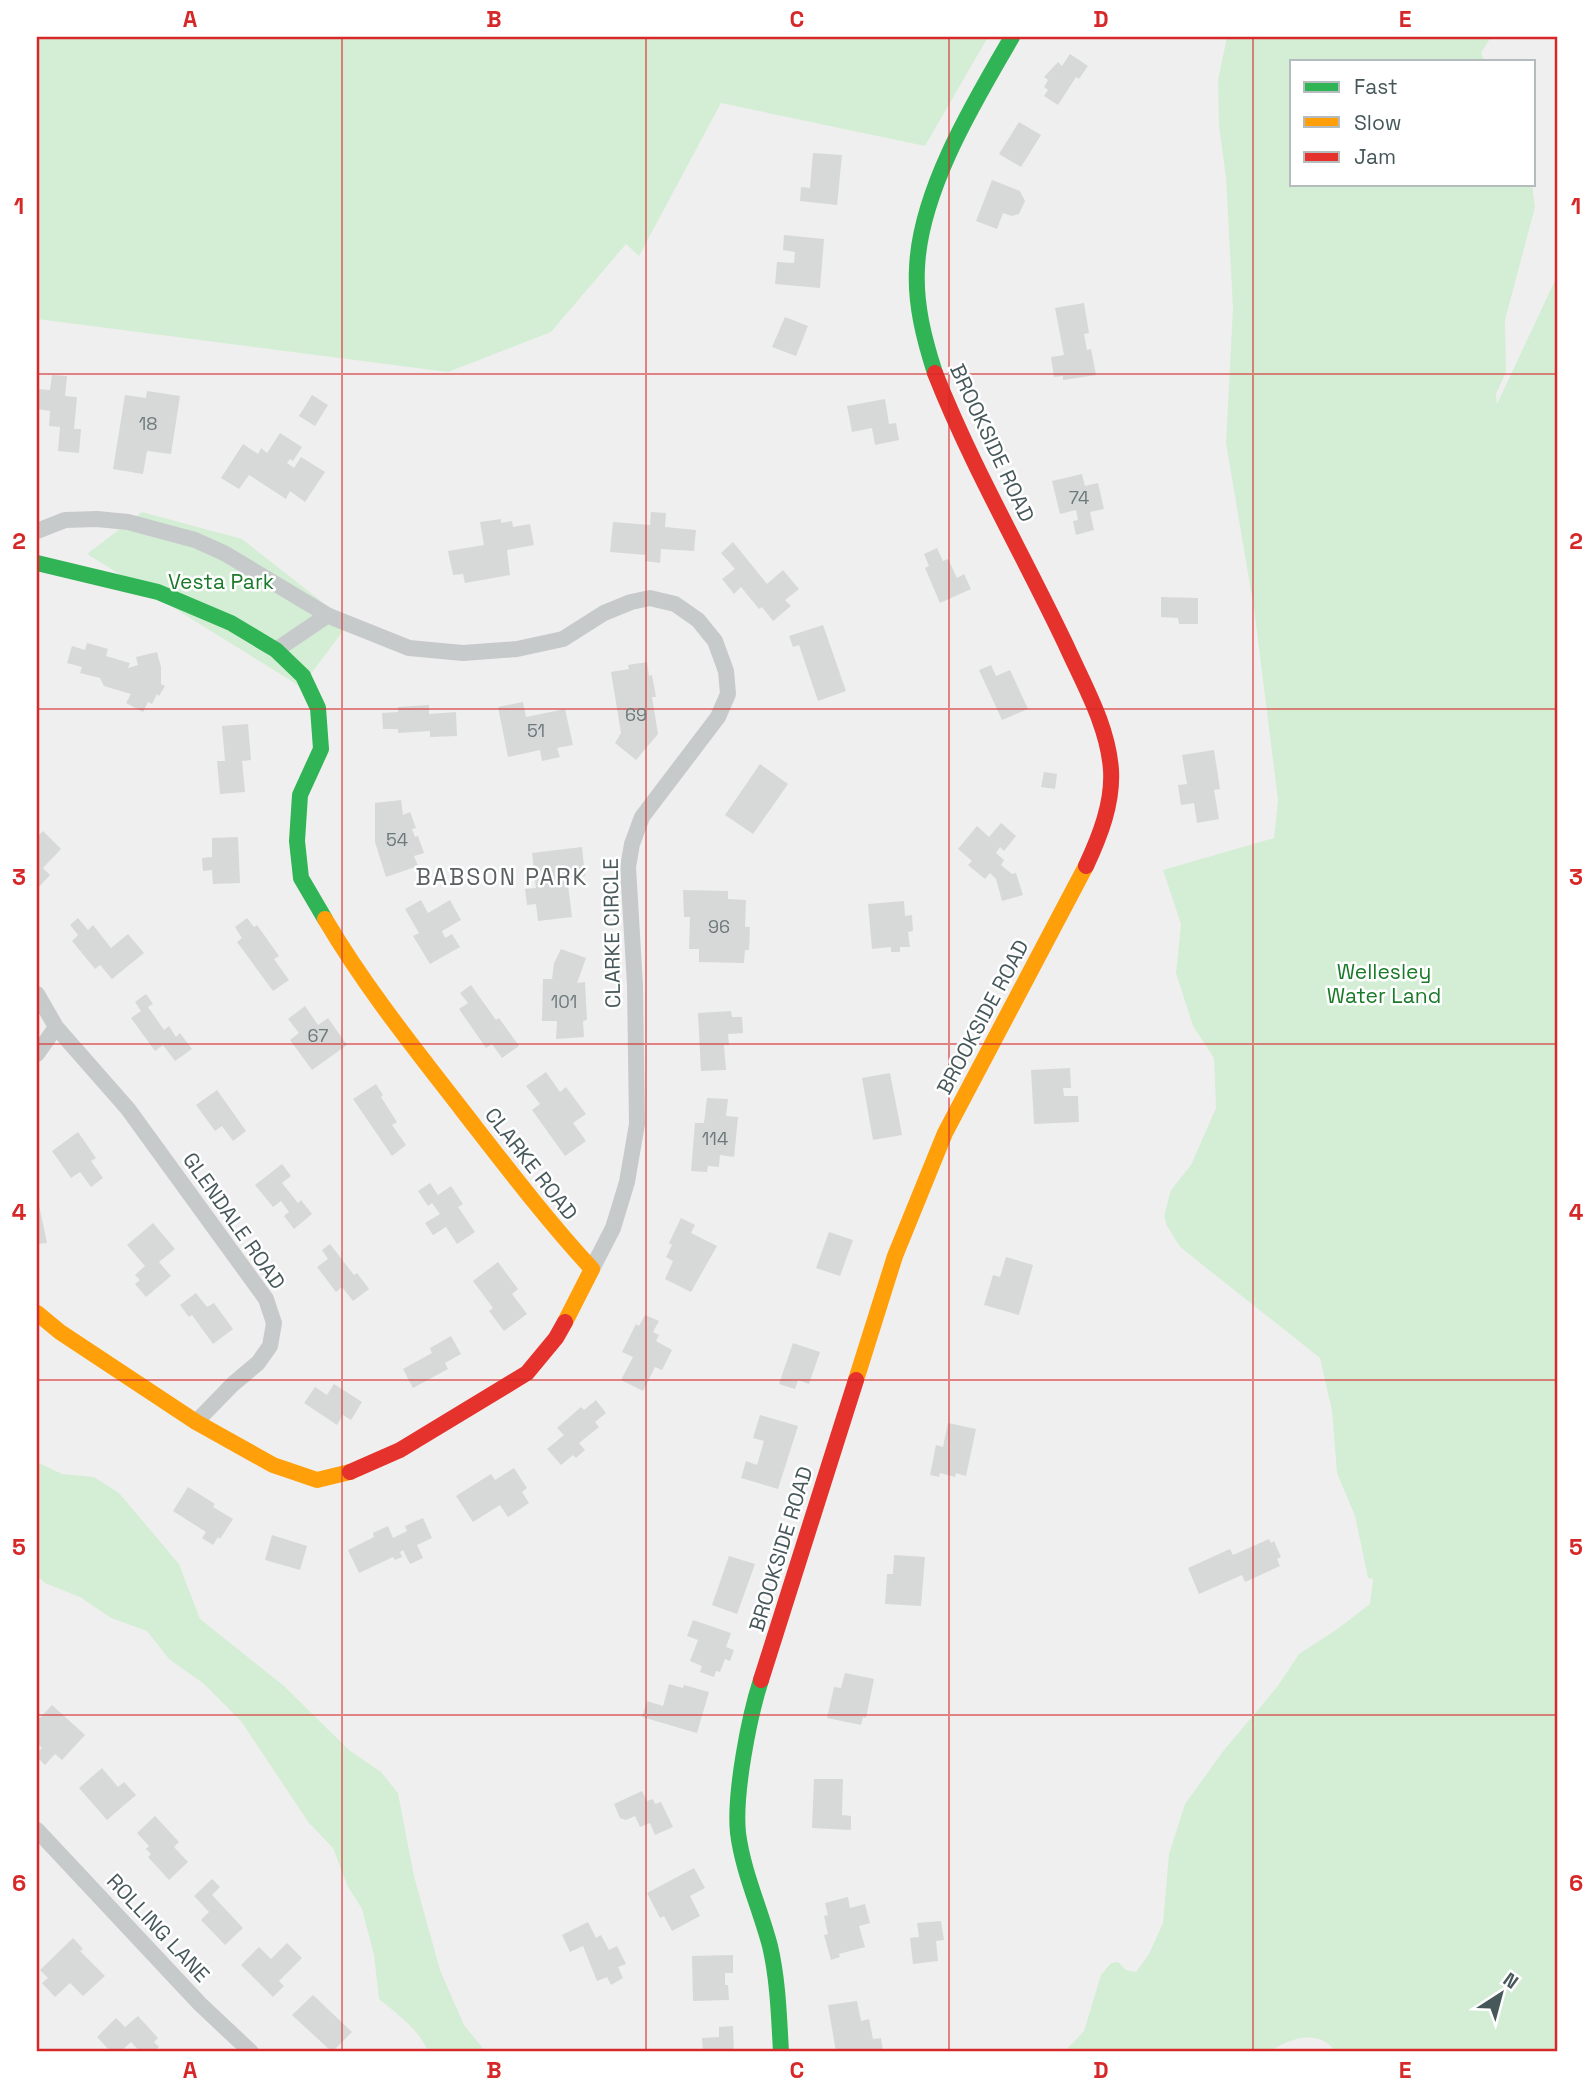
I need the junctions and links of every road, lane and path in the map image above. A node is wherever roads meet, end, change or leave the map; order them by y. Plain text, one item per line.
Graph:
1 (1012, 37) edge
2 (37, 531) edge
3 (37, 563) edge
4 (328, 615) junction
5 (276, 650) junction
6 (37, 994) edge
7 (56, 1027) junction
8 (37, 1054) edge
9 (592, 1269) junction
10 (37, 1313) edge
11 (196, 1422) junction
12 (37, 1830) edge
13 (251, 2052) edge
14 (781, 2052) edge

1 - 14 street, BROOKSIDE ROAD
2 - 4 street, CLARKE CIRCLE
3 - 5 street, CLARKE ROAD
4 - 5 street
4 - 9 street, CLARKE CIRCLE
5 - 9 street, CLARKE ROAD
6 - 7 street, GLENDALE ROAD
7 - 8 street
7 - 11 street, GLENDALE ROAD
9 - 11 street
10 - 11 street
12 - 13 street, ROLLING LANE

